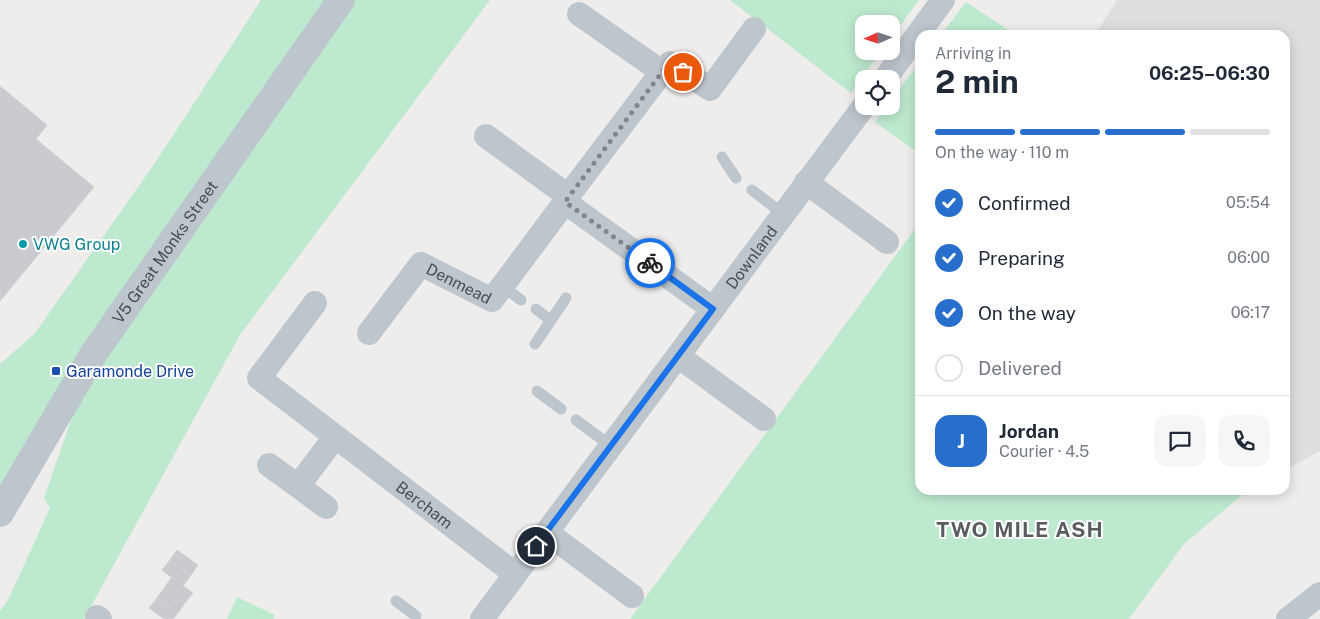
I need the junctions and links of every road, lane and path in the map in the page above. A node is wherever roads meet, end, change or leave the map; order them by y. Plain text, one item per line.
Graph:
1 (341, 0) edge
2 (943, 0) edge
3 (579, 14) dead end
4 (754, 29) dead end
5 (921, 30) edge
6 (915, 38) edge
7 (892, 70) edge
8 (662, 72) junction
9 (857, 115) edge
10 (486, 136) dead end
11 (722, 157) dead end
12 (736, 178) dead end
13 (806, 182) junction
14 (752, 190) dead end
15 (566, 199) junction
16 (783, 214) junction
17 (887, 242) dead end
18 (502, 286) junction
19 (566, 298) dead end
20 (521, 300) dead end
21 (315, 303) dead end
22 (536, 309) dead end
23 (713, 309) junction
24 (550, 320) junction
25 (369, 333) dead end
26 (535, 344) dead end
27 (678, 356) junction
28 (537, 391) dead end
29 (561, 409) dead end
30 (764, 419) dead end
31 (576, 420) dead end
32 (335, 437) junction
33 (611, 446) junction
34 (269, 465) dead end
35 (298, 486) junction
36 (326, 507) dead end
37 (0, 513) edge
38 (546, 532) junction
39 (515, 574) junction
40 (1320, 594) edge
41 (632, 596) dead end
42 (396, 601) dead end
43 (416, 616) dead end
44 (482, 619) edge
45 (1288, 619) edge

1 - 37 street, V5 Great Monks Street
2 - 5 street
3 - 8 street
4 - 8 street
6 - 7 street
8 - 15 street, Denmead
9 - 13 street, Downland
10 - 15 street
11 - 12 lane
13 - 16 street, Downland
13 - 17 street
14 - 16 lane
15 - 18 street, Denmead
15 - 23 street
16 - 23 street, Downland
18 - 20 lane
18 - 25 street, Denmead
19 - 24 lane
21 - 32 street, Bercham
22 - 24 lane
23 - 27 street, Downland
24 - 26 lane
27 - 30 street
27 - 33 street, Downland
28 - 29 lane
31 - 33 lane
32 - 35 street
32 - 39 street, Bercham
33 - 38 street, Downland
34 - 35 street
35 - 36 street
38 - 39 street, Downland
38 - 41 street
39 - 44 street, Downland
40 - 45 street
42 - 43 lane

